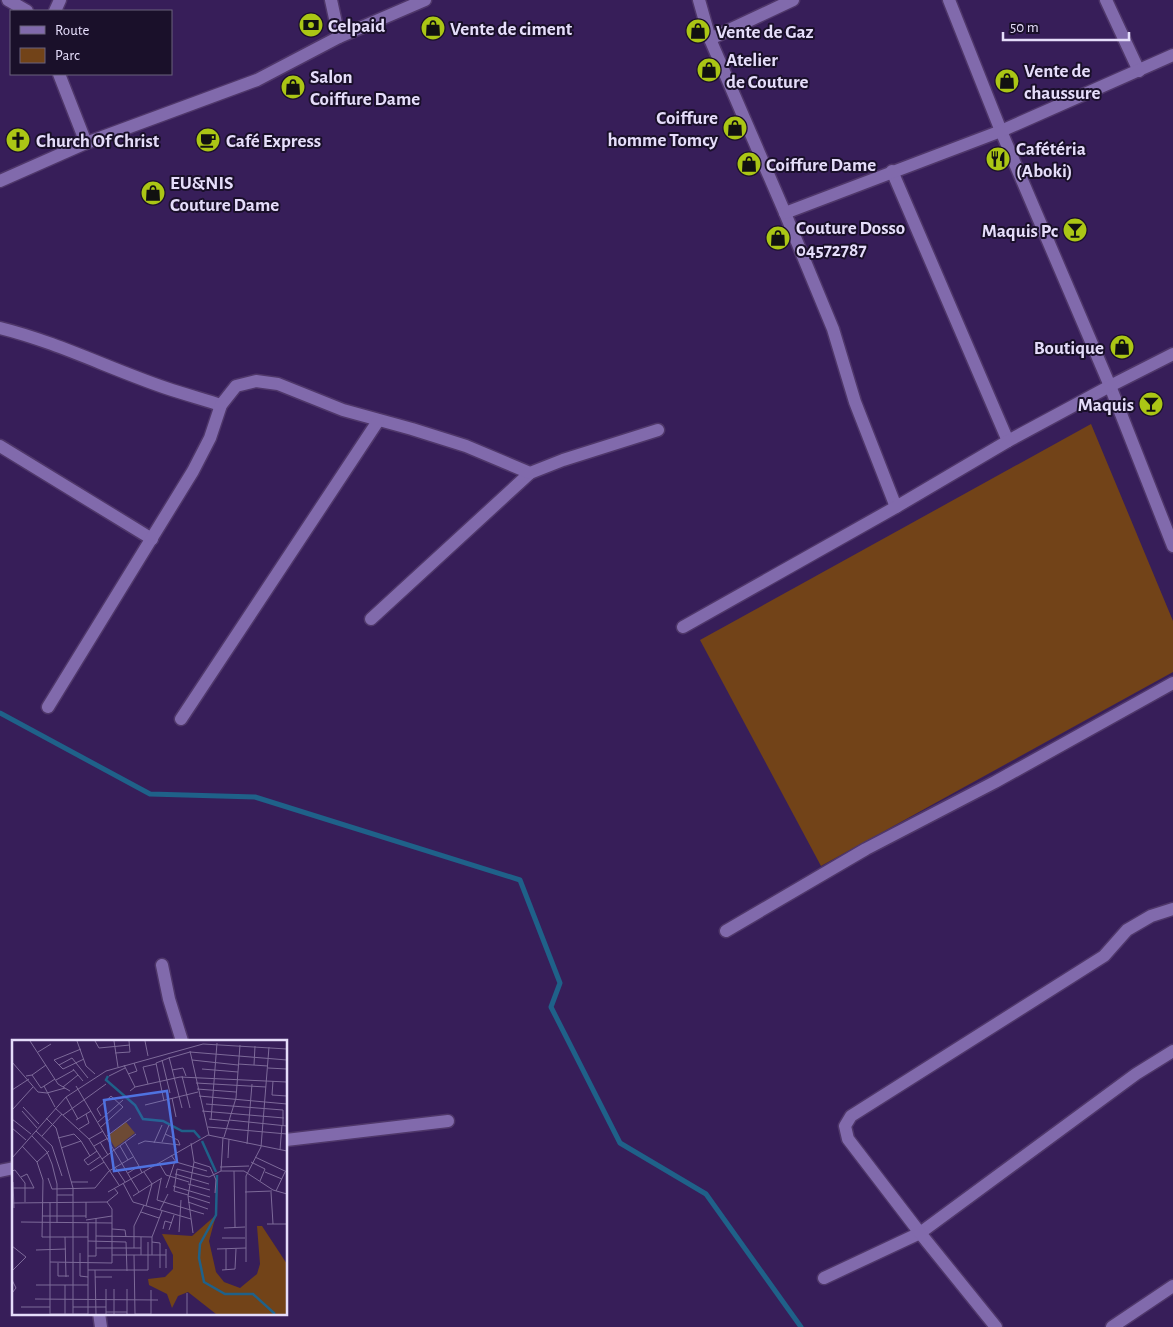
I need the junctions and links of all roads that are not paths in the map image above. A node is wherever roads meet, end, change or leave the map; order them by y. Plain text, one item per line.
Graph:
1 (8, 0) edge
2 (331, 0) edge
3 (425, 0) edge
4 (699, 0) edge
5 (793, 0) edge
6 (949, 0) edge
7 (1106, 0) edge
8 (25, 10) edge
9 (339, 37) junction
10 (710, 39) junction
11 (1173, 55) edge
12 (1139, 71) junction
13 (59, 75) edge
14 (1001, 132) junction
15 (86, 143) junction
16 (892, 171) junction
17 (0, 181) edge
18 (785, 213) junction
19 (0, 328) edge
20 (1173, 354) edge
21 (1110, 386) junction
22 (221, 405) junction
23 (378, 421) junction
24 (658, 430) dead end
25 (1008, 441) junction
26 (0, 446) edge
27 (530, 473) junction
28 (896, 507) junction
29 (152, 539) junction
30 (1173, 546) edge
31 (371, 619) dead end
32 (683, 627) dead end
33 (1173, 683) edge
34 (48, 707) dead end
35 (181, 719) dead end
36 (1173, 909) edge
37 (726, 931) dead end
38 (162, 965) dead end
39 (182, 1040) edge
40 (1173, 1051) edge
41 (448, 1122) dead end
42 (288, 1140) edge
43 (920, 1233) junction
44 (824, 1278) dead end
45 (1173, 1286) edge
46 (99, 1314) edge
47 (991, 1325) edge
48 (101, 1327) edge
49 (1112, 1327) edge

1 - 8 street
2 - 9 street
3 - 9 street
4 - 10 street
5 - 10 street
6 - 14 street
7 - 12 street
9 - 15 street
10 - 18 street
11 - 12 street
12 - 14 street
13 - 15 street
14 - 16 street
14 - 21 street
15 - 17 street
16 - 18 street
16 - 25 street
18 - 28 street
19 - 22 street
20 - 21 street
21 - 25 street
21 - 30 street
22 - 23 street
22 - 29 street
23 - 27 street
23 - 35 street
24 - 27 street
25 - 28 street
26 - 29 street
27 - 31 street
28 - 32 street
29 - 34 street
33 - 37 street
36 - 43 street
38 - 39 street
40 - 43 street
41 - 42 street
43 - 44 street
43 - 47 street
45 - 49 street
46 - 48 street

